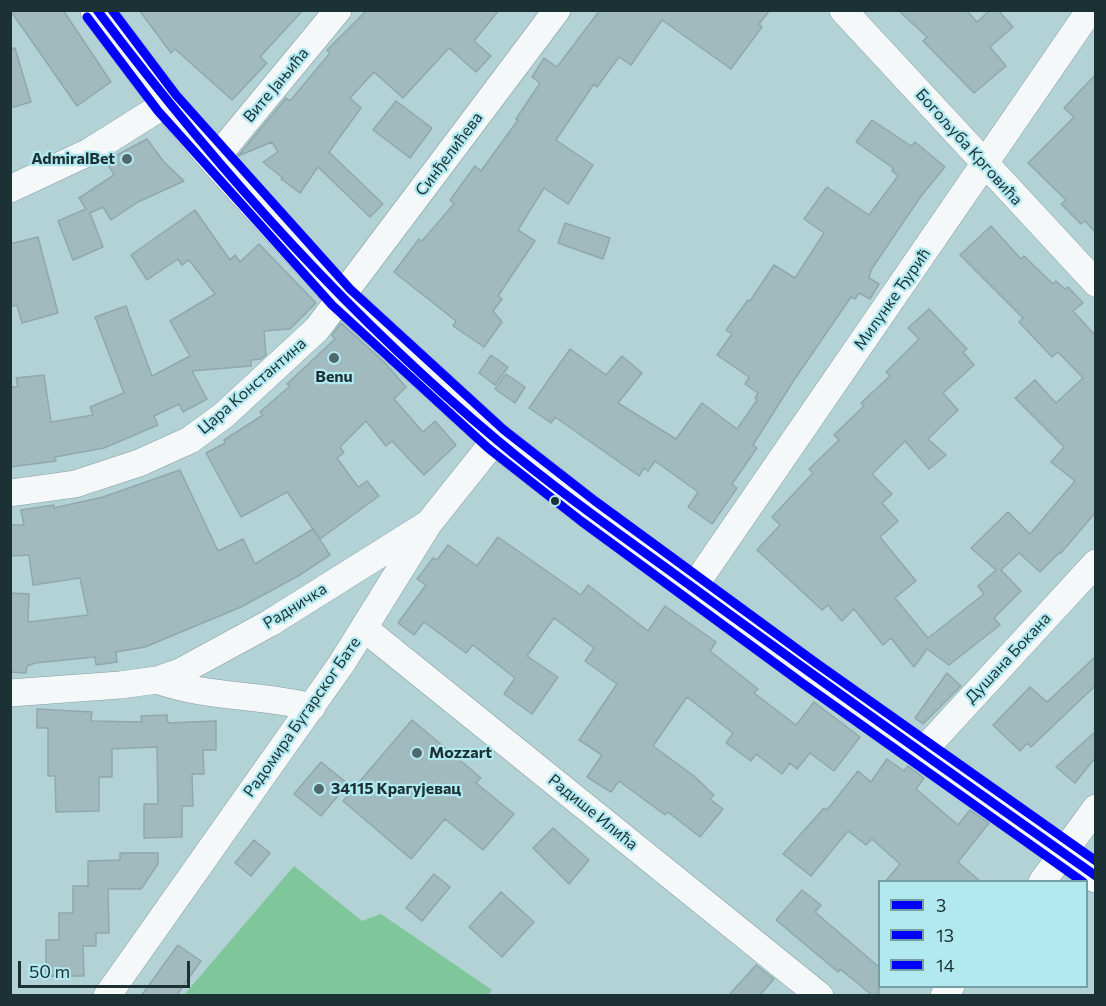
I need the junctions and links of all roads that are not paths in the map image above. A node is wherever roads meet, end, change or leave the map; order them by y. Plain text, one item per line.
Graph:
1 (338, 10) edge
2 (557, 10) edge
3 (843, 10) edge
4 (1090, 10) edge
5 (104, 13) edge
6 (167, 103) junction
7 (214, 159) junction
8 (986, 163) junction
9 (10, 189) edge
10 (1095, 283) edge
11 (341, 297) junction
12 (496, 439) junction
13 (10, 493) edge
14 (429, 523) junction
15 (1095, 563) edge
16 (693, 588) junction
17 (365, 629) junction
18 (157, 680) junction
19 (10, 693) edge
20 (312, 706) junction
21 (921, 753) junction
22 (1095, 808) edge
23 (1064, 854) junction
24 (1095, 876) edge
25 (1044, 880) edge
26 (107, 996) edge
27 (820, 996) edge

1 - 7 street, Вите Јањића
2 - 11 street, Синђелићева
3 - 8 street, Богољуба Крговића
4 - 8 street, Милунке Ђурић
5 - 6 street
6 - 7 street
6 - 9 street
7 - 11 street
8 - 10 street, Богољуба Крговића
8 - 16 street, Милунке Ђурић
11 - 12 street
11 - 13 street, Цара Константина
12 - 14 street, Радомира Бугарског Бате
12 - 16 street
14 - 17 street, Радомира Бугарског Бате
14 - 18 street, Радничка
15 - 21 street, Душана Бокана
16 - 21 street
17 - 20 street, Радомира Бугарског Бате
17 - 27 street, Радише Илића
18 - 19 street, Радничка
18 - 20 street, Радничка
20 - 26 street, Радомира Бугарског Бате
21 - 23 street
22 - 23 street
23 - 24 street
23 - 25 street

